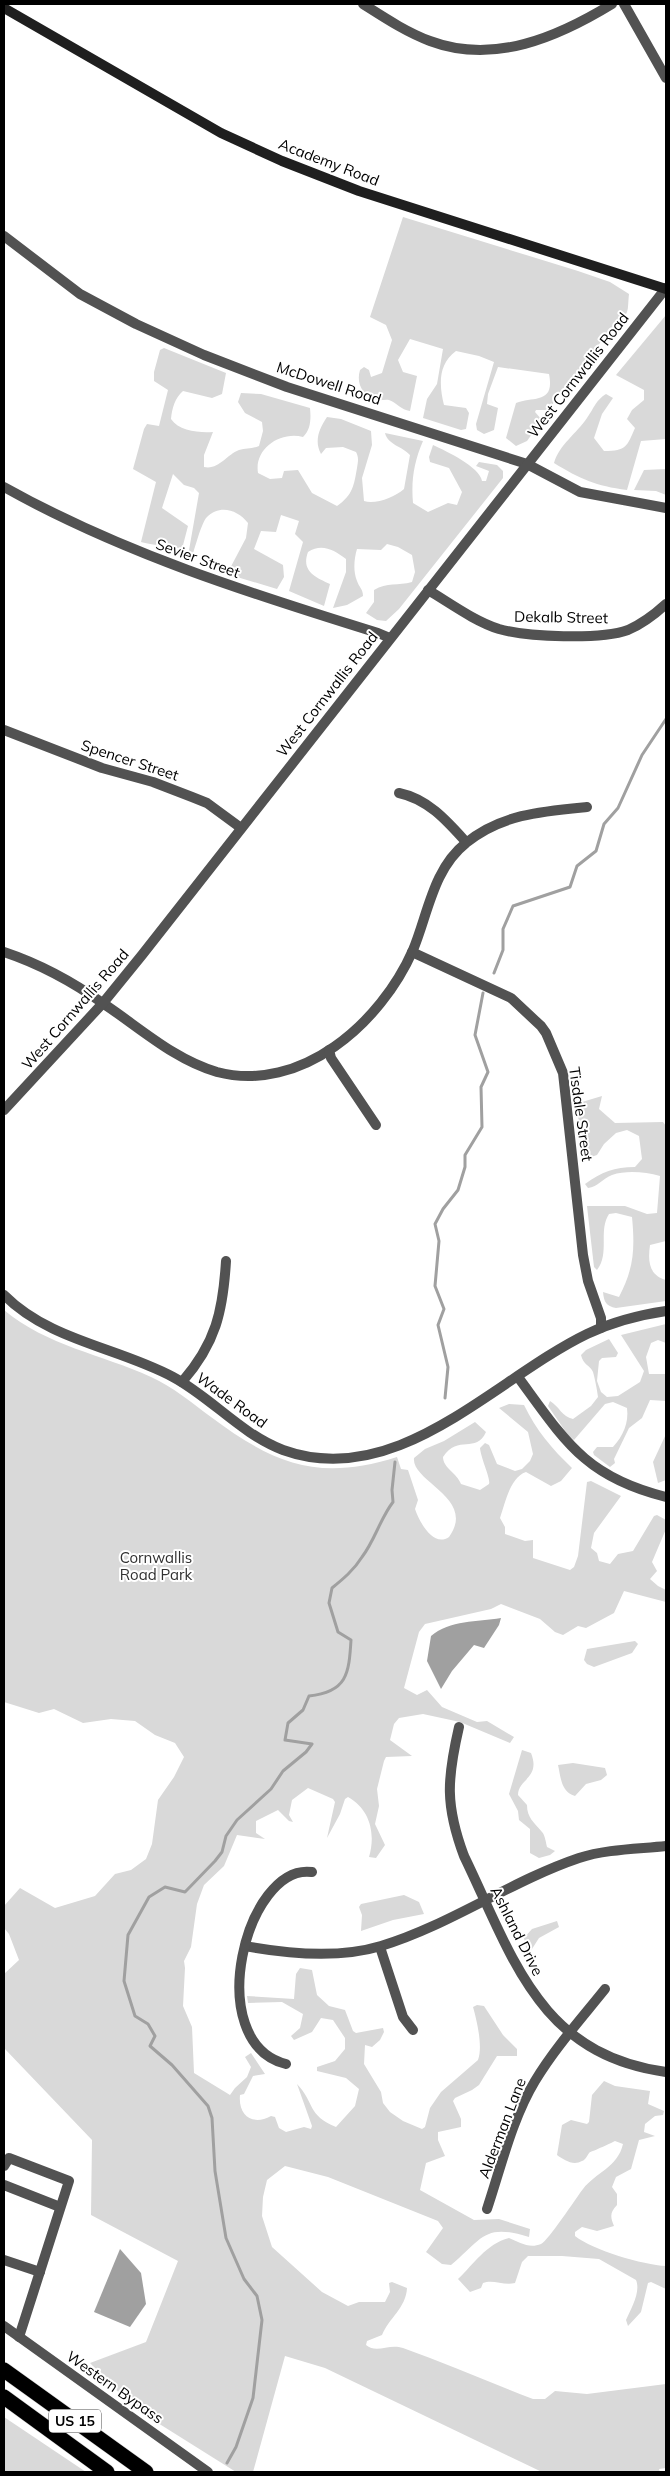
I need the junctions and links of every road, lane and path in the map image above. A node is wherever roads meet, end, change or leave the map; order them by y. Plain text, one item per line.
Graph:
1 (363, 4) edge
2 (612, 4) edge
3 (624, 4) edge
4 (4, 8) edge
5 (666, 78) edge
6 (4, 236) edge
7 (666, 288) edge
8 (527, 464) junction
9 (4, 487) edge
10 (666, 508) edge
11 (428, 590) junction
12 (666, 604) edge
13 (390, 638) junction
14 (4, 730) edge
15 (399, 793) dead end
16 (587, 807) dead end
17 (241, 828) junction
18 (466, 842) junction
19 (4, 952) edge
20 (412, 952) junction
21 (103, 1003) junction
22 (329, 1050) junction
23 (4, 1110) edge
24 (376, 1125) dead end
25 (226, 1261) dead end
26 (4, 1295) edge
27 (666, 1311) edge
28 (601, 1328) junction
29 (518, 1377) junction
30 (182, 1382) junction
31 (666, 1497) edge
32 (459, 1727) dead end
33 (666, 1846) edge
34 (312, 1872) dead end
35 (485, 1900) junction
36 (245, 1946) junction
37 (380, 1947) junction
38 (605, 1989) dead end
39 (413, 2030) dead end
40 (569, 2034) junction
41 (286, 2064) dead end
42 (666, 2072) edge
43 (4, 2166) edge
44 (4, 2185) edge
45 (60, 2207) junction
46 (486, 2210) dead end
47 (4, 2260) edge
48 (40, 2272) junction
49 (4, 2326) edge
50 (19, 2337) junction
51 (4, 2370) edge
52 (4, 2397) edge
53 (107, 2472) edge
54 (146, 2472) edge
55 (208, 2472) edge

1 - 2 street
3 - 5 street
4 - 7 main road, Academy Road
6 - 8 street, McDowell Road
7 - 8 street, West Cornwallis Road
8 - 10 street, McDowell Road
8 - 11 street, West Cornwallis Road
9 - 13 street, Sevier Street
11 - 12 street, Dekalb Street
11 - 13 street, West Cornwallis Road
13 - 17 street, West Cornwallis Road
14 - 17 street, Spencer Street
15 - 18 street
16 - 18 street
17 - 21 street, West Cornwallis Road
18 - 20 street
19 - 21 street
20 - 22 street
20 - 28 street, Tisdale Street
21 - 22 street
21 - 23 street, West Cornwallis Road
22 - 24 street
25 - 30 street
26 - 30 street, Wade Road
27 - 28 street, Wade Road
28 - 29 street, Wade Road
29 - 30 street, Wade Road
29 - 31 street
32 - 35 street, Ashland Drive
33 - 35 street
34 - 36 street
35 - 37 street
35 - 40 street, Ashland Drive
36 - 37 street
36 - 41 street
37 - 39 street
38 - 40 street, Alderman Lane
40 - 42 street, Ashland Drive
40 - 46 street, Alderman Lane
43 - 45 street
44 - 45 street
45 - 48 street
47 - 48 street
48 - 50 street
49 - 50 street, Western Bypass
50 - 55 street, Western Bypass
51 - 54 highway, US 15
52 - 53 highway, US 15

